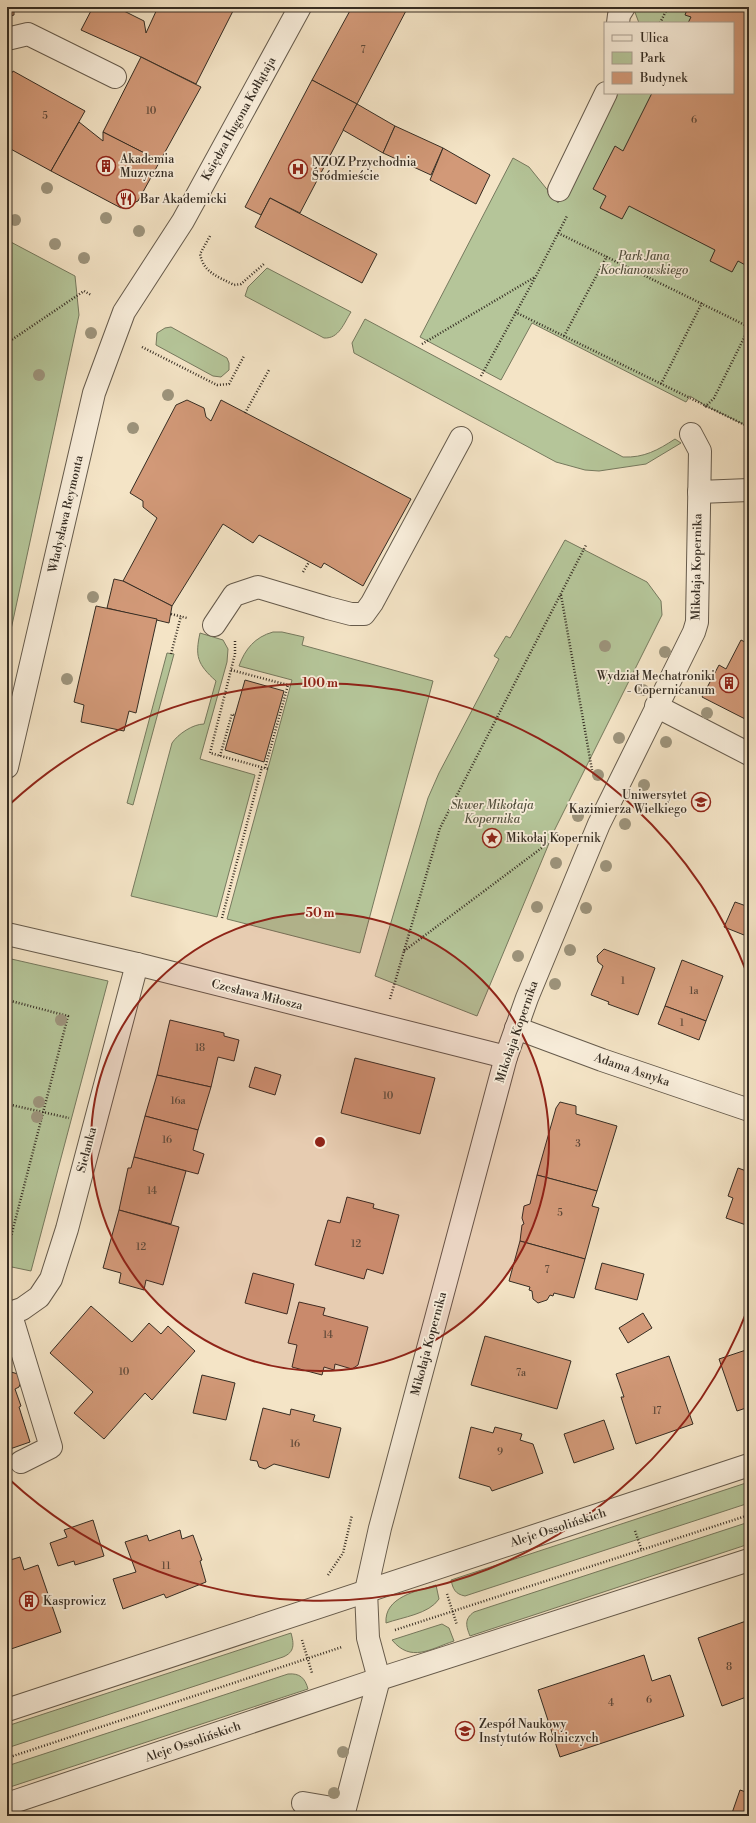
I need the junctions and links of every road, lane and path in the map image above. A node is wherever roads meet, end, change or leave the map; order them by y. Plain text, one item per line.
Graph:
1 (300, 7) edge
2 (624, 7) edge
3 (668, 7) edge
4 (618, 22) edge
5 (660, 22) edge
6 (7, 39) edge
7 (115, 77) dead end
8 (606, 94) edge
9 (559, 190) dead end
10 (210, 236) dead end
11 (606, 256) junction
12 (265, 263) dead end
13 (152, 272) joint
14 (536, 276) junction
15 (91, 295) dead end
16 (702, 303) junction
17 (515, 312) junction
18 (749, 327) edge
19 (564, 336) junction
20 (7, 343) edge
21 (422, 344) dead end
22 (142, 347) dead end
23 (244, 356) dead end
24 (269, 370) dead end
25 (481, 376) dead end
26 (661, 384) junction
27 (706, 406) junction
28 (245, 413) dead end
29 (749, 427) edge
30 (691, 434) joint
31 (460, 438) dead end
32 (749, 490) edge
33 (699, 492) junction
34 (586, 544) dead end
35 (561, 594) junction
36 (181, 616) dead end
37 (214, 625) dead end
38 (170, 654) dead end
39 (232, 664) dead end
40 (231, 670) junction
41 (656, 706) junction
42 (234, 716) dead end
43 (749, 754) edge
44 (220, 756) junction
45 (7, 767) edge
46 (265, 768) junction
47 (592, 770) dead end
48 (559, 835) dead end
49 (222, 918) dead end
50 (7, 934) edge
51 (404, 951) junction
52 (137, 964) junction
53 (390, 999) dead end
54 (7, 1000) edge
55 (516, 1028) junction
56 (506, 1057) junction
57 (7, 1104) edge
58 (749, 1110) edge
59 (44, 1112) junction
60 (71, 1118) dead end
61 (7, 1252) edge
62 (9, 1313) edge
63 (21, 1462) dead end
64 (749, 1465) edge
65 (352, 1515) dead end
66 (749, 1516) edge
67 (635, 1529) dead end
68 (642, 1551) junction
69 (749, 1560) edge
70 (327, 1576) dead end
71 (445, 1590) dead end
72 (366, 1591) junction
73 (453, 1612) junction
74 (388, 1632) dead end
75 (459, 1632) dead end
76 (302, 1637) dead end
77 (345, 1646) dead end
78 (308, 1659) junction
79 (379, 1679) junction
80 (314, 1680) dead end
81 (7, 1710) edge
82 (7, 1758) edge
83 (303, 1803) dead end
84 (7, 1804) edge
85 (343, 1813) edge

1 - 13 street, Księdza Hugona Kołłątaja
2 - 4 street
3 - 5 path
6 - 7 street
8 - 9 street
10 - 12 path
11 - 14 path
11 - 16 path
11 - 19 path
13 - 45 street, Władysława Reymonta
14 - 17 path
14 - 21 path
15 - 20 path
16 - 18 path
16 - 26 path
17 - 19 path
17 - 25 path
18 - 27 path
19 - 26 path
22 - 23 path
24 - 28 path
26 - 27 path
27 - 29 path
27 - 30 path
30 - 33 street, Mikołaja Kopernika
31 - 37 street
32 - 33 street
33 - 41 street, Mikołaja Kopernika
34 - 35 path
35 - 47 path
35 - 51 path
36 - 38 path
39 - 40 path
40 - 44 path
40 - 46 path
41 - 43 street
41 - 55 street, Mikołaja Kopernika
42 - 44 path
44 - 46 path
46 - 49 path
48 - 51 path
50 - 52 street, Czesława Miłosza
51 - 53 path
52 - 56 street, Czesława Miłosza
52 - 62 street, Sielanka
54 - 59 path
55 - 56 street, Mikołaja Kopernika
55 - 58 street, Adama Asnyka
56 - 72 street, Mikołaja Kopernika
57 - 59 path
59 - 60 path
59 - 61 path
62 - 63 street
64 - 72 street, Aleje Ossolińskich
65 - 70 path
66 - 68 path
67 - 68 path
68 - 73 path
69 - 79 street, Aleje Ossolińskich
71 - 73 path
72 - 79 street
72 - 81 street, Aleje Ossolińskich
73 - 74 path
73 - 75 path
76 - 78 path
77 - 78 path
78 - 80 path
78 - 82 path
79 - 84 street, Aleje Ossolińskich
79 - 85 street
83 - 85 street

